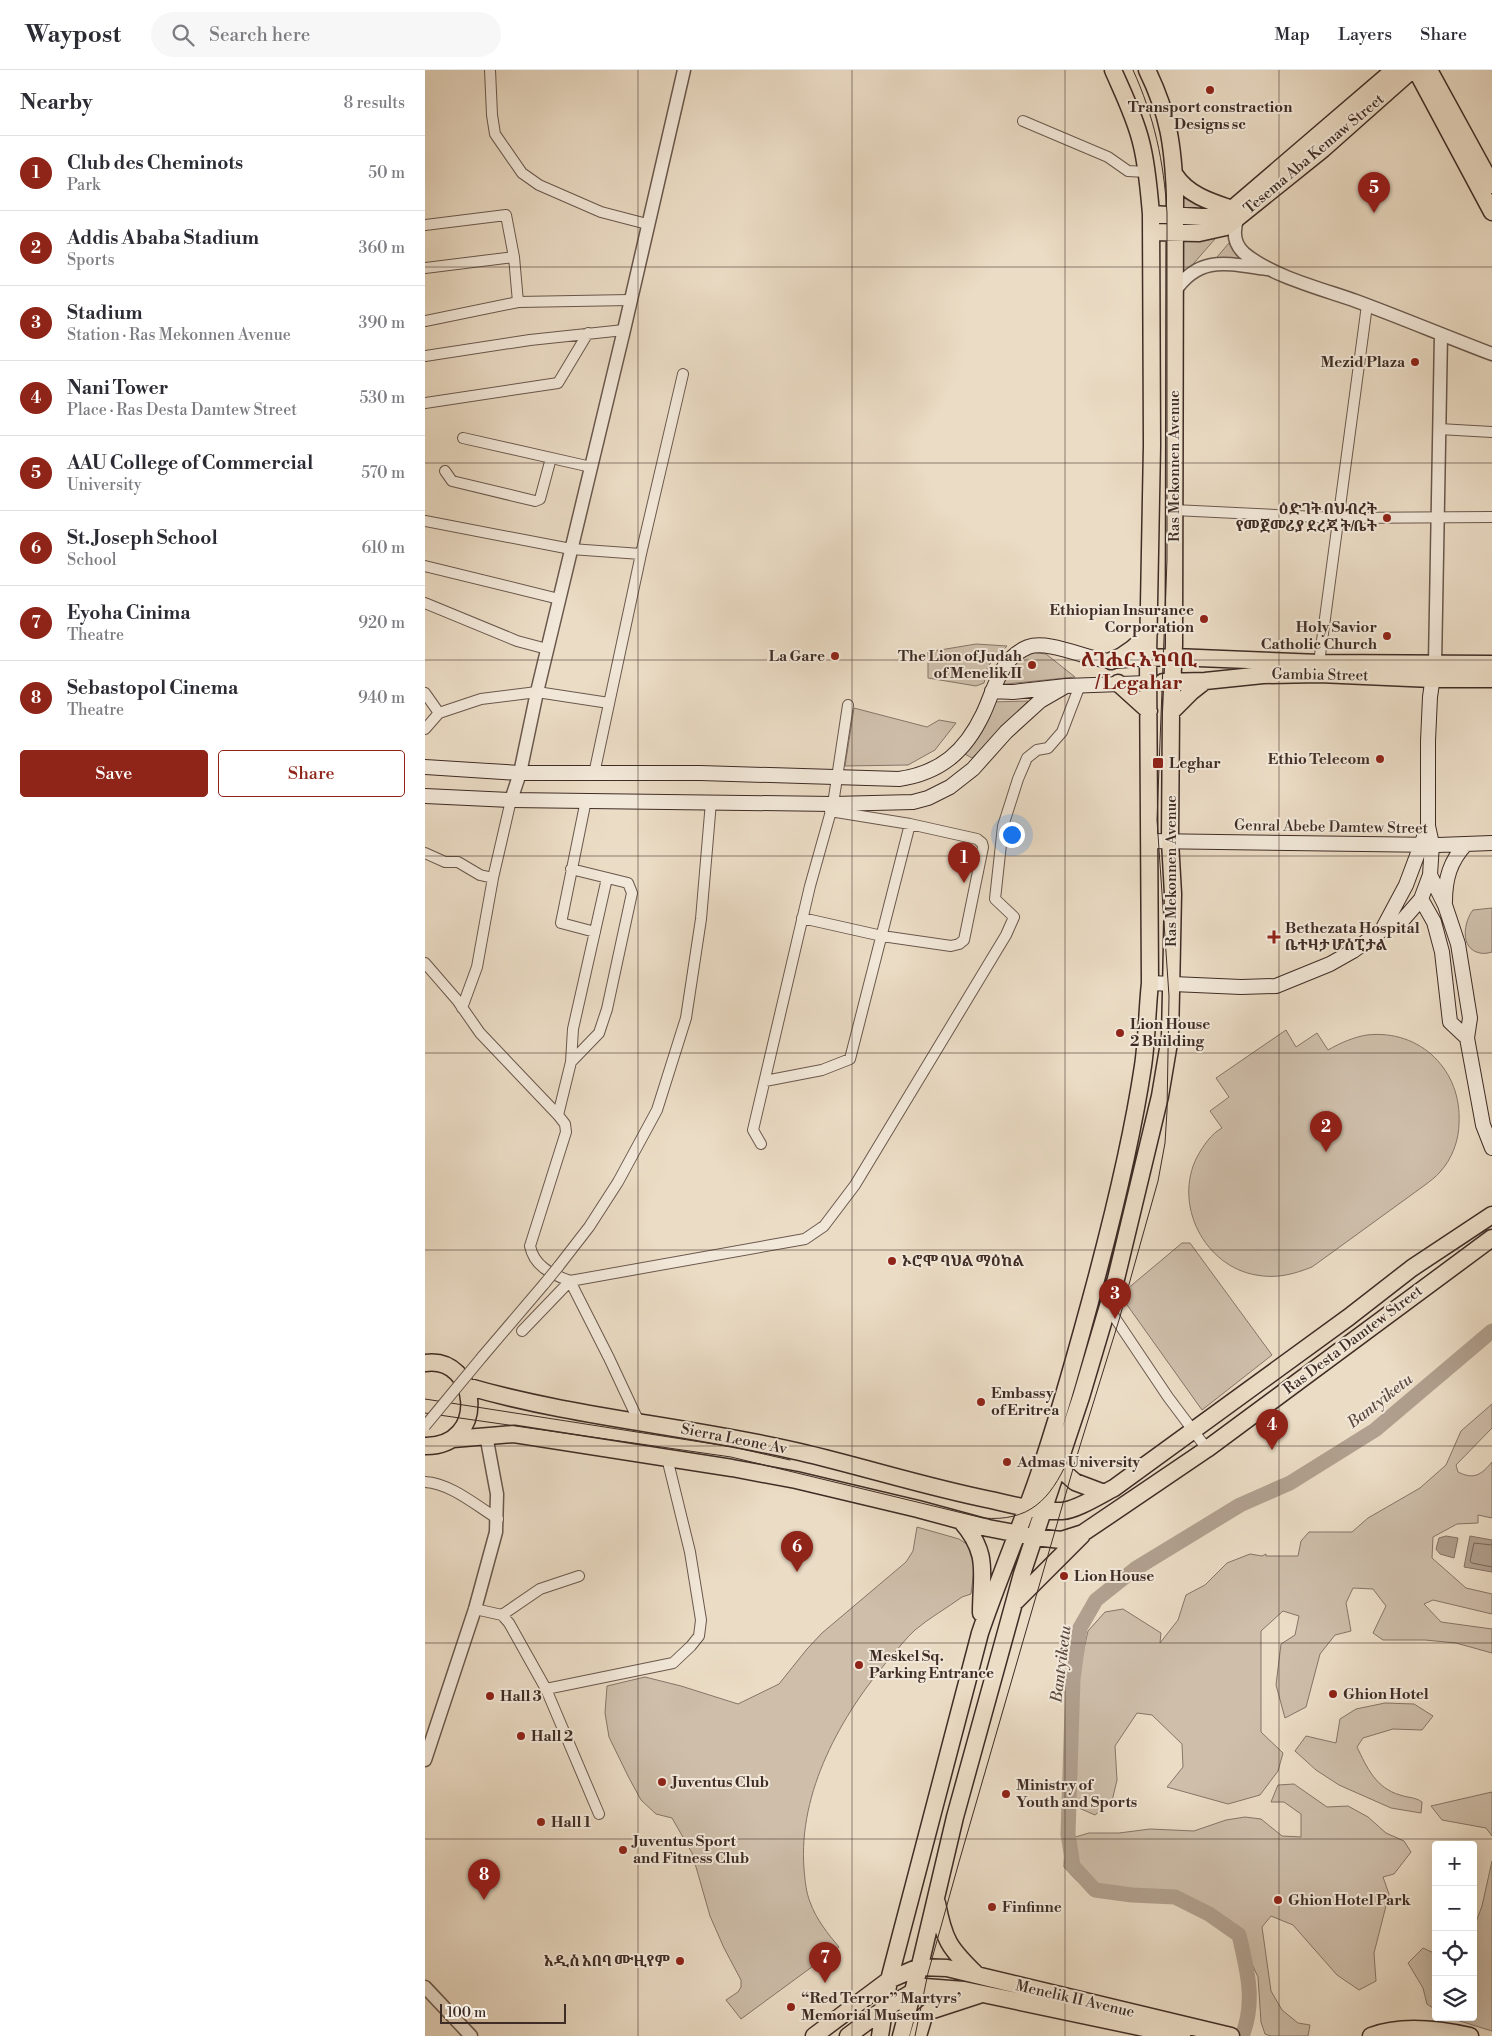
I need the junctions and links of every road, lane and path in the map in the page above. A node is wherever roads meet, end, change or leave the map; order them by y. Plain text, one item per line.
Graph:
1 (490, 70) edge
2 (684, 70) edge
3 (1113, 70) edge
4 (1147, 70) edge
5 (1394, 70) edge
6 (1414, 70) edge
7 (1429, 70) edge
8 (1023, 121) dead end
9 (1146, 172) junction
10 (1175, 175) junction
11 (1492, 186) edge
12 (1492, 212) edge
13 (1235, 213) junction
14 (1151, 214) junction
15 (1176, 215) junction
16 (647, 224) junction
17 (425, 225) edge
18 (1151, 232) junction
19 (1176, 233) junction
20 (514, 256) junction
21 (425, 268) edge
22 (1271, 270) junction
23 (1175, 291) junction
24 (630, 300) junction
25 (518, 302) junction
26 (1367, 305) junction
27 (425, 321) edge
28 (624, 330) junction
29 (589, 333) junction
30 (1441, 334) junction
31 (1492, 354) edge
32 (425, 356) edge
33 (683, 374) dead end
34 (425, 403) edge
35 (1439, 429) junction
36 (1492, 432) edge
37 (463, 438) dead end
38 (551, 458) junction
39 (591, 467) junction
40 (445, 471) dead end
41 (1174, 510) junction
42 (1437, 517) junction
43 (1492, 517) edge
44 (1338, 518) junction
45 (425, 521) edge
46 (571, 549) junction
47 (641, 554) junction
48 (425, 566) edge
49 (559, 599) junction
50 (425, 603) edge
51 (1150, 630) junction
52 (1174, 636) junction
53 (547, 649) junction
54 (1174, 657) junction
55 (1148, 658) junction
56 (1204, 658) junction
57 (1111, 661) junction
58 (1319, 663) junction
59 (1492, 664) edge
60 (1434, 671) junction
61 (1492, 678) edge
62 (1205, 681) junction
63 (1149, 682) junction
64 (1172, 682) junction
65 (1118, 683) junction
66 (1073, 685) junction
67 (992, 691) junction
68 (537, 692) junction
69 (425, 693) edge
70 (609, 703) junction
71 (848, 705) dead end
72 (1149, 711) junction
73 (1171, 712) junction
74 (439, 713) junction
75 (425, 729) edge
76 (425, 768) edge
77 (520, 773) junction
78 (593, 774) junction
79 (838, 778) junction
80 (425, 796) edge
81 (511, 800) junction
82 (586, 800) junction
83 (711, 802) junction
84 (831, 807) junction
85 (910, 824) junction
86 (1149, 841) junction
87 (1170, 841) junction
88 (1427, 844) junction
89 (1466, 844) junction
90 (1492, 844) edge
91 (425, 853) edge
92 (571, 868) junction
93 (1430, 874) junction
94 (493, 878) junction
95 (607, 878) junction
96 (1421, 899) junction
97 (1445, 905) junction
98 (803, 918) junction
99 (1382, 930) junction
100 (595, 932) junction
101 (882, 936) junction
102 (425, 963) edge
103 (1150, 983) junction
104 (1171, 984) junction
105 (462, 1008) junction
106 (1467, 1038) junction
107 (571, 1062) junction
108 (765, 1082) junction
109 (558, 1115) junction
110 (761, 1144) dead end
111 (1492, 1148) edge
112 (1492, 1215) edge
113 (1492, 1238) edge
114 (570, 1281) junction
115 (1107, 1306) junction
116 (522, 1331) dead end
117 (425, 1364) edge
118 (466, 1386) junction
119 (639, 1422) junction
120 (425, 1426) edge
121 (1193, 1431) junction
122 (486, 1435) junction
123 (453, 1439) junction
124 (425, 1446) edge
125 (1207, 1450) junction
126 (667, 1458) junction
127 (1058, 1466) junction
128 (1038, 1477) junction
129 (425, 1482) edge
130 (1105, 1493) junction
131 (999, 1502) junction
132 (1027, 1507) junction
133 (1045, 1509) junction
134 (498, 1519) junction
135 (961, 1521) junction
136 (1083, 1533) junction
137 (1018, 1534) junction
138 (1035, 1538) junction
139 (579, 1576) dead end
140 (1015, 1603) junction
141 (475, 1609) junction
142 (502, 1615) junction
143 (980, 1633) junction
144 (546, 1689) junction
145 (425, 1760) edge
146 (599, 1814) dead end
147 (936, 1896) junction
148 (919, 1967) junction
149 (977, 1975) junction
150 (889, 1980) junction
151 (425, 1987) edge
152 (913, 1992) junction
153 (981, 1994) junction
154 (883, 2009) junction
155 (1189, 2032) edge
156 (1374, 2035) edge
157 (471, 2036) edge
158 (814, 2036) edge
159 (848, 2036) edge
160 (880, 2036) edge
161 (901, 2036) edge
162 (918, 2036) edge
163 (1231, 2036) edge
164 (1470, 2036) edge

1 - 16 street
2 - 16 street
3 - 9 main road, Ras Mekonnen Avenue
4 - 10 main road, Ras Mekonnen Avenue
5 - 13 main road, Tesema Aba Kemaw Street
6 - 12 main road
6 - 13 main road, Tesema Aba Kemaw Street
7 - 11 main road
8 - 9 street
9 - 14 main road, Ras Mekonnen Avenue
10 - 13 main road
10 - 15 main road, Ras Mekonnen Avenue
13 - 15 main road, Tesema Aba Kemaw Street
13 - 19 main road
13 - 22 street
14 - 15 main road, Tesema Aba Kemaw Street
14 - 18 main road, Ras Mekonnen Avenue
15 - 19 main road, Ras Mekonnen Avenue
16 - 24 street
17 - 20 street
18 - 19 main road
18 - 51 main road, Ras Mekonnen Avenue
19 - 23 main road, Ras Mekonnen Avenue
20 - 21 street
20 - 25 street
22 - 23 street
22 - 26 street
23 - 41 main road, Ras Mekonnen Avenue
24 - 25 street
24 - 28 street
25 - 27 street
26 - 30 street
26 - 44 street
28 - 29 street
28 - 39 street
29 - 32 street
29 - 34 street
30 - 31 street
30 - 35 street
33 - 47 street
35 - 36 street
35 - 42 street
37 - 38 street
38 - 39 street
38 - 40 street
39 - 46 street
41 - 44 street
41 - 52 main road, Ras Mekonnen Avenue
42 - 43 street
42 - 44 street
42 - 60 street
44 - 58 street
45 - 46 street
46 - 47 street
46 - 49 street
47 - 70 street
48 - 49 street
49 - 53 street
50 - 53 street
51 - 55 main road, Ras Mekonnen Avenue
51 - 57 main road
52 - 54 main road, Ras Mekonnen Avenue
52 - 56 main road
53 - 68 street
54 - 55 main road, Gambia Street
54 - 56 main road, Gambia Street
54 - 64 main road, Ras Mekonnen Avenue
55 - 57 main road
55 - 63 main road, Ras Mekonnen Avenue
56 - 58 main road, Gambia Street
57 - 67 main road
58 - 60 main road, Gambia Street
59 - 60 main road, Gambia Street
60 - 61 main road, Gambia Street
60 - 62 main road, Gambia Street
60 - 88 main road
62 - 64 main road, Gambia Street
62 - 73 main road
63 - 64 main road, Gambia Street
63 - 65 main road
63 - 72 main road, Ras Mekonnen Avenue
64 - 73 main road, Ras Mekonnen Avenue
65 - 66 main road
65 - 72 main road
66 - 67 main road
66 - 84 main road
66 - 114 street
67 - 79 main road
68 - 70 street
68 - 74 street
68 - 77 street
69 - 74 street
70 - 78 street
71 - 79 street
72 - 86 main road, Ras Mekonnen Avenue
73 - 87 main road, Ras Mekonnen Avenue
74 - 75 street
76 - 77 main road
77 - 78 main road
77 - 81 street
78 - 79 main road
79 - 84 street
80 - 81 main road
81 - 82 main road
81 - 94 street
82 - 83 main road
82 - 92 street
83 - 84 main road
83 - 120 street, bridge
84 - 85 street
84 - 98 street
85 - 101 street
85 - 101 street
86 - 87 main road, Genral Abebe Damtew Street
86 - 103 main road, Ras Mekonnen Avenue
87 - 88 main road, Genral Abebe Damtew Street
87 - 104 main road, Ras Mekonnen Avenue
88 - 89 main road, Genral Abebe Damtew Street
88 - 93 main road
88 - 99 main road
89 - 90 main road, Genral Abebe Damtew Street
89 - 97 main road
91 - 94 street
92 - 95 street
92 - 100 street
93 - 96 main road
93 - 97 main road
94 - 105 street
95 - 100 street
95 - 107 street
96 - 99 main road
96 - 106 main road
97 - 106 main road
98 - 101 street
98 - 108 street
99 - 104 main road
100 - 107 street
101 - 108 street
102 - 105 street
103 - 104 main road
103 - 128 main road, Ras Mekonnen Avenue
104 - 115 main road, Ras Mekonnen Avenue
105 - 109 street
106 - 111 main road
107 - 109 street
108 - 110 street
109 - 114 street
112 - 121 main road, Ras Desta Damtew Street
113 - 125 main road, Ras Desta Damtew Street
114 - 116 street
114 - 119 street
115 - 121 street
115 - 127 main road, Ras Mekonnen Avenue
117 - 118 main road
118 - 119 main road, Sierra Leone Av
118 - 123 main road
119 - 131 main road, Sierra Leone Av
121 - 125 street
121 - 130 main road, Ras Desta Damtew Street
122 - 123 main road, Ras Desta Damtew Street
122 - 126 main road, Ras Desta Damtew Street
122 - 134 street
123 - 124 main road, Ras Desta Damtew Street
125 - 136 main road, Ras Desta Damtew Street
126 - 135 main road, Ras Desta Damtew Street
126 - 144 street
127 - 130 main road
127 - 133 main road, Ras Mekonnen Avenue
128 - 131 main road
128 - 132 main road, Ras Mekonnen Avenue
129 - 134 street
130 - 133 main road, Ras Desta Damtew Street
131 - 132 main road, Sierra Leone Av
132 - 133 main road, Ras Desta Damtew Street
132 - 137 main road, Ras Mekonnen Avenue
133 - 138 main road, Ras Mekonnen Avenue
134 - 141 street
135 - 137 main road, Ras Desta Damtew Street
135 - 143 main road
136 - 138 main road, Ras Desta Damtew Street
136 - 140 main road
137 - 138 main road, Ras Desta Damtew Street
137 - 143 main road, Ras Mekonnen Avenue
138 - 140 main road, Ras Mekonnen Avenue
139 - 142 street
140 - 147 main road, Ras Mekonnen Avenue
141 - 142 street
141 - 145 street
142 - 144 street
143 - 150 main road
144 - 146 street
147 - 148 main road, Ras Mekonnen Avenue
147 - 149 main road
148 - 149 main road, Menelik II Avenue
148 - 150 main road
148 - 152 main road, Ras Mekonnen Avenue
149 - 155 main road, Menelik II Avenue
150 - 154 main road
150 - 158 main road
151 - 157 street
152 - 153 main road, Menelik II Avenue
152 - 154 main road, Menelik II Avenue
152 - 161 main road, Ras Mekonnen Avenue
153 - 155 main road, Menelik II Avenue
153 - 162 main road
154 - 159 main road, Menelik II Avenue
154 - 160 main road
155 - 163 main road, Menelik II Avenue
156 - 164 main road

